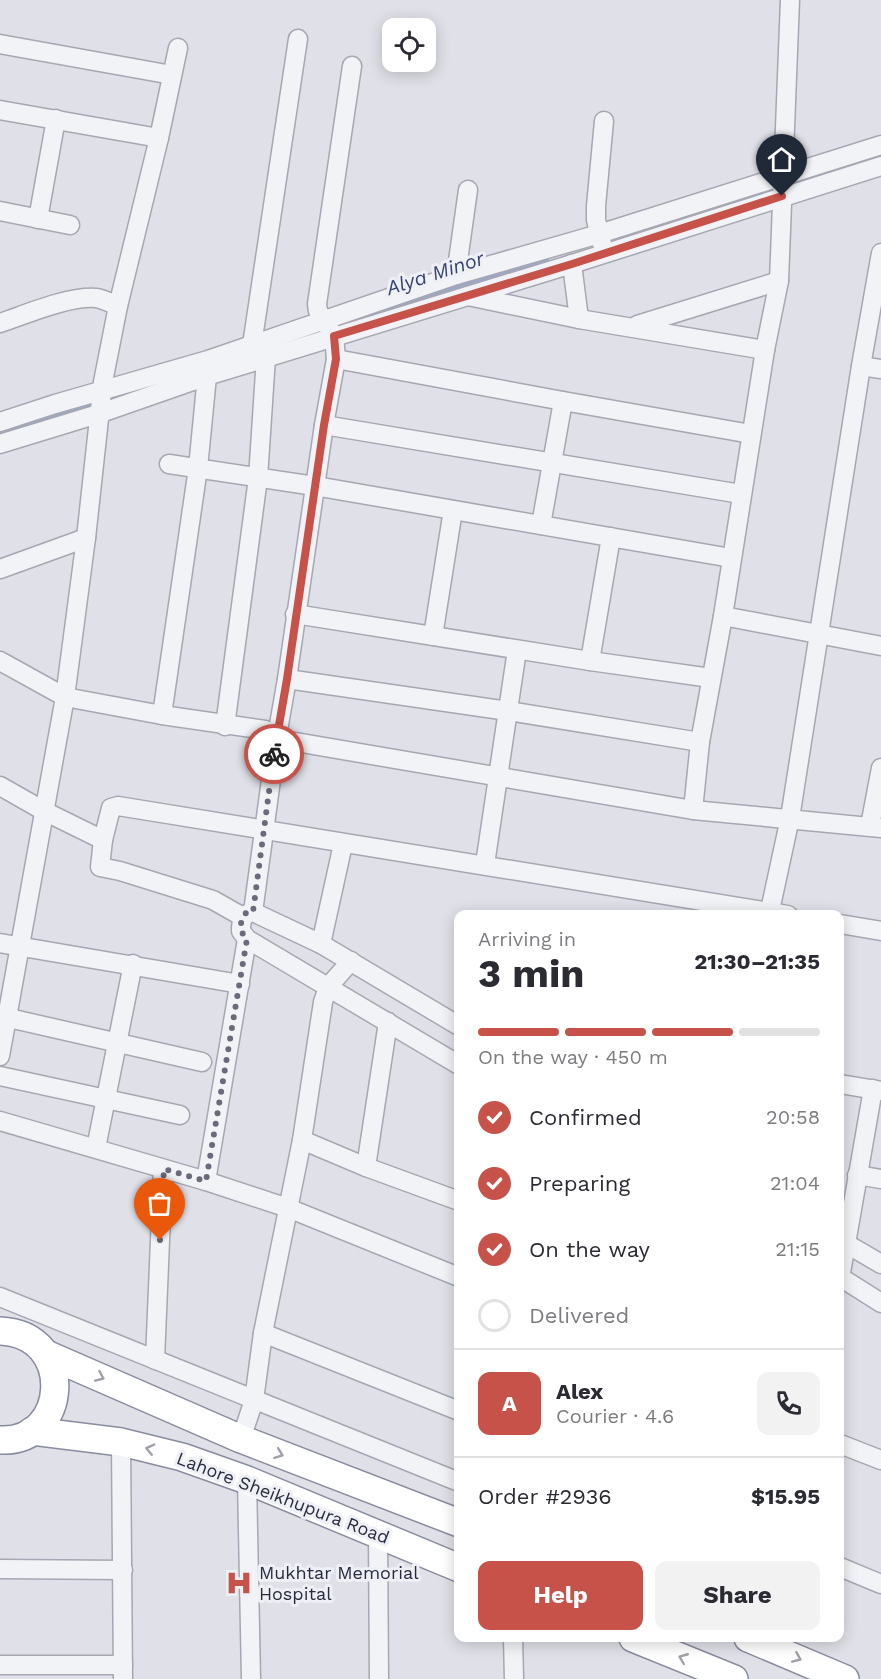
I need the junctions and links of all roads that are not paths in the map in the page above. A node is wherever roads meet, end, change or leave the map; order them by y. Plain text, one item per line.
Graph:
1 (790, 0) edge
2 (298, 39) dead end
3 (0, 44) edge
4 (178, 48) dead end
5 (352, 66) dead end
6 (172, 75) junction
7 (0, 110) edge
8 (56, 119) junction
9 (604, 121) dead end
10 (159, 138) junction
11 (881, 145) edge
12 (881, 166) edge
13 (782, 176) junction
14 (468, 190) dead end
15 (782, 196) junction
16 (0, 211) edge
17 (38, 219) junction
18 (70, 225) dead end
19 (602, 243) junction
20 (881, 253) edge
21 (572, 264) junction
22 (456, 275) junction
23 (779, 281) junction
24 (466, 296) junction
25 (118, 306) junction
26 (579, 319) junction
27 (323, 320) junction
28 (0, 323) edge
29 (633, 327) junction
30 (334, 336) junction
31 (252, 345) junction
32 (765, 350) junction
33 (266, 357) junction
34 (336, 359) junction
35 (861, 366) junction
36 (881, 369) edge
37 (207, 375) junction
38 (101, 391) junction
39 (563, 402) junction
40 (98, 414) junction
41 (0, 422) edge
42 (324, 425) junction
43 (751, 434) junction
44 (0, 444) edge
45 (551, 463) junction
46 (169, 464) dead end
47 (198, 468) junction
48 (258, 478) junction
49 (315, 486) junction
50 (741, 494) junction
51 (453, 510) junction
52 (541, 525) junction
53 (611, 537) junction
54 (86, 538) junction
55 (731, 558) junction
56 (0, 569) edge
57 (296, 615) junction
58 (723, 616) junction
59 (818, 634) junction
60 (433, 636) junction
61 (881, 646) edge
62 (517, 650) junction
63 (0, 661) edge
64 (590, 661) junction
65 (711, 678) junction
66 (287, 679) junction
67 (65, 697) junction
68 (508, 711) junction
69 (162, 715) junction
70 (225, 726) junction
71 (277, 736) junction
72 (700, 742) junction
73 (880, 774) edge
74 (499, 777) junction
75 (0, 786) edge
76 (693, 810) junction
77 (44, 811) junction
78 (790, 818) junction
79 (875, 827) edge
80 (265, 829) junction
81 (103, 840) junction
82 (343, 844) junction
83 (485, 864) junction
84 (752, 910) edge
85 (770, 910) edge
86 (248, 914) junction
87 (844, 925) edge
88 (881, 931) edge
89 (247, 939) junction
90 (0, 942) edge
91 (321, 944) junction
92 (20, 947) junction
93 (351, 961) junction
94 (133, 964) junction
95 (240, 984) junction
96 (328, 987) junction
97 (4, 1016) edge
98 (388, 1022) junction
99 (454, 1023) edge
100 (118, 1042) junction
101 (0, 1056) edge
102 (202, 1062) dead end
103 (454, 1062) edge
104 (0, 1076) edge
105 (844, 1085) edge
106 (877, 1090) edge
107 (106, 1099) junction
108 (180, 1115) dead end
109 (0, 1121) edge
110 (302, 1140) junction
111 (96, 1148) junction
112 (366, 1167) junction
113 (164, 1169) junction
114 (857, 1175) junction
115 (881, 1179) edge
116 (206, 1181) junction
117 (454, 1199) edge
118 (288, 1208) junction
119 (844, 1236) edge
120 (844, 1242) edge
121 (881, 1264) edge
122 (454, 1275) edge
123 (844, 1280) edge
124 (0, 1297) edge
125 (881, 1303) edge
126 (0, 1331) edge
127 (263, 1333) junction
128 (46, 1354) junction
129 (155, 1360) junction
130 (254, 1400) junction
131 (454, 1408) edge
132 (32, 1431) junction
133 (241, 1439) junction
134 (0, 1440) edge
135 (121, 1443) junction
136 (844, 1446) edge
137 (881, 1460) edge
138 (248, 1480) junction
139 (454, 1480) edge
140 (454, 1521) edge
141 (378, 1535) junction
142 (454, 1566) edge
143 (0, 1569) edge
144 (123, 1570) junction
145 (844, 1570) edge
146 (881, 1584) edge
147 (513, 1642) edge
148 (643, 1642) edge
149 (757, 1642) edge
150 (0, 1665) edge
151 (123, 1672) edge
152 (252, 1679) edge
153 (379, 1679) edge
154 (514, 1679) edge
155 (734, 1679) edge
156 (845, 1679) edge

1 - 13 street
2 - 31 street
3 - 6 street
4 - 6 street
5 - 27 street
6 - 10 street
7 - 8 street
8 - 10 street
8 - 17 street
9 - 19 street
10 - 25 street
11 - 13 street
12 - 15 street
13 - 15 street
13 - 19 street
14 - 22 street
15 - 19 street
15 - 23 street
16 - 17 street
17 - 18 street
19 - 21 street
19 - 22 street
20 - 35 street
21 - 24 street
21 - 26 street
22 - 27 street
23 - 29 street
23 - 32 street
24 - 26 street
24 - 30 street
25 - 28 street
25 - 38 street
26 - 29 street
27 - 30 street
27 - 31 street
29 - 32 street
30 - 33 street
30 - 34 street
31 - 38 street
32 - 43 street
33 - 37 street
33 - 48 street
34 - 39 street
34 - 42 street
35 - 36 street
35 - 59 street
37 - 40 street
37 - 47 street
38 - 40 street
38 - 41 street
39 - 43 street
39 - 45 street
40 - 44 street
40 - 54 street
42 - 45 street
42 - 49 street
43 - 50 street
45 - 50 street
45 - 52 street
46 - 47 street
47 - 48 street
47 - 69 street
48 - 49 street
48 - 70 street
49 - 51 street
49 - 57 street
50 - 55 street
51 - 52 street
51 - 60 street
52 - 53 street
53 - 55 street
53 - 64 street
54 - 56 street
54 - 67 street
55 - 58 street
57 - 60 street
57 - 66 street
58 - 59 street
58 - 65 street
59 - 61 street
59 - 78 street
60 - 62 street
62 - 64 street
62 - 68 street
63 - 67 street
64 - 65 street
65 - 72 street
66 - 68 street
66 - 71 street
67 - 69 street
67 - 77 street
68 - 72 street
68 - 74 street
69 - 70 street
70 - 71 street
71 - 74 street
71 - 80 street
72 - 76 street
73 - 79 street
74 - 76 street
74 - 83 street
75 - 77 street
76 - 78 street
77 - 81 street
77 - 92 street
78 - 79 street
78 - 85 street
80 - 81 street
80 - 82 street
80 - 86 street
81 - 86 street
82 - 83 street
82 - 91 street
83 - 84 street
86 - 89 street
86 - 91 street
87 - 88 street
89 - 95 street
89 - 96 street
90 - 92 street
91 - 93 street
92 - 94 street
92 - 97 street
93 - 96 street
93 - 99 street
94 - 95 street
94 - 100 street
95 - 116 street
96 - 98 street
96 - 110 street
97 - 100 street
97 - 101 street
98 - 103 street
98 - 112 street
100 - 102 street
100 - 107 street
104 - 107 street
105 - 106 street
106 - 114 street
107 - 108 street
107 - 111 street
109 - 111 street
110 - 112 street
110 - 118 street
111 - 113 street
112 - 117 street
113 - 116 street
113 - 129 street
114 - 115 street
114 - 119 street
116 - 118 street
118 - 122 street
118 - 127 street
120 - 121 street
123 - 125 street
124 - 129 street
126 - 128 highway
127 - 130 street
127 - 131 street
128 - 132 highway
128 -> 133 highway
129 - 130 street
130 - 133 street
130 - 139 street
132 - 134 highway
132 - 135 highway, Lahore Sheikhupura Road
133 -> 140 highway
138 -> 135 highway, Lahore Sheikhupura Road
135 - 144 street
136 - 137 street
138 - 141 highway, Lahore Sheikhupura Road
138 - 152 street
141 - 142 highway, Lahore Sheikhupura Road
141 - 153 street
143 - 144 street
144 - 151 street
145 - 146 street
147 - 154 street
155 -> 148 highway
149 -> 156 highway
150 - 151 street

